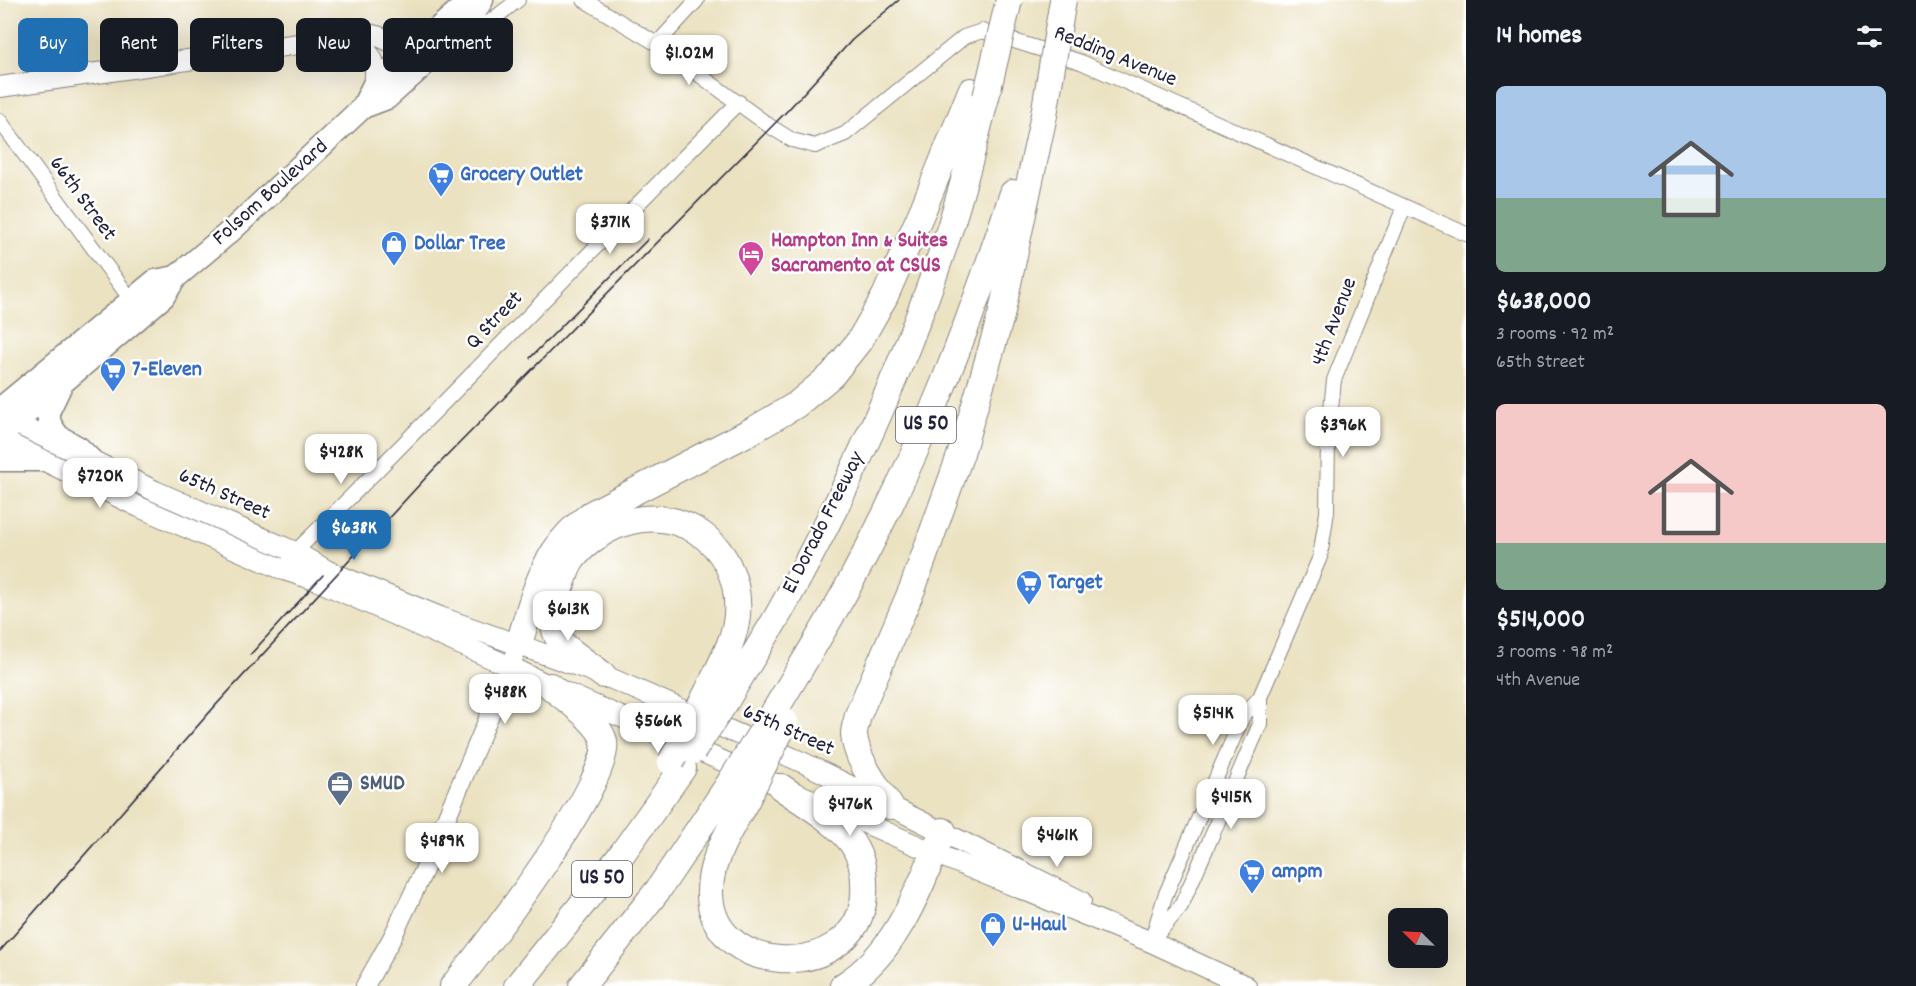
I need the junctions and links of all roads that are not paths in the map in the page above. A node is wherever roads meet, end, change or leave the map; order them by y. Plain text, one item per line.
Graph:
1 (482, 0) edge
2 (518, 0) edge
3 (584, 0) edge
4 (697, 0) edge
5 (1004, 0) edge
6 (1009, 0) edge
7 (1063, 0) edge
8 (450, 18) edge
9 (296, 44) edge
10 (657, 44) junction
11 (371, 56) edge
12 (395, 72) edge
13 (0, 87) edge
14 (381, 91) junction
15 (978, 94) junction
16 (739, 102) junction
17 (1040, 114) junction
18 (0, 121) edge
19 (1404, 207) junction
20 (1466, 234) edge
21 (176, 277) junction
22 (132, 301) junction
23 (62, 383) junction
24 (3, 424) edge
25 (0, 459) edge
26 (41, 460) junction
27 (94, 463) junction
28 (295, 552) junction
29 (284, 570) junction
30 (515, 655) junction
31 (603, 675) junction
32 (550, 686) junction
33 (717, 696) junction
34 (781, 787) junction
35 (738, 792) junction
36 (890, 806) junction
37 (938, 842) junction
38 (1151, 942) junction
39 (365, 986) edge
40 (453, 986) edge
41 (517, 986) edge
42 (582, 986) edge
43 (843, 986) edge
44 (1246, 986) edge

1 - 8 main road, Folsom Boulevard
1 - 14 main road, Folsom Boulevard
2 - 14 street
3 - 10 street, Redding Avenue
4 - 10 street
5 - 15 highway
6 - 15 highway, El Dorado Freeway / US 50, bridge
7 - 17 highway, bridge
9 - 13 main road
10 - 16 street, Redding Avenue
11 - 14 main road
12 - 14 main road, Folsom Boulevard
14 - 21 main road, Folsom Boulevard
15 - 30 highway
15 - 33 highway, El Dorado Freeway / US 50
16 - 19 street, Redding Avenue
16 - 28 street, Q Street
17 - 35 highway, US 50, bridge
17 - 36 highway
18 - 22 street, 66th Street
19 - 20 street, Redding Avenue
19 - 38 street, 4th Avenue
21 - 22 main road, Folsom Boulevard
21 - 23 main road, Folsom Boulevard
22 - 24 main road, Folsom Boulevard
23 - 24 main road, Folsom Boulevard
23 - 27 main road
24 - 26 main road, 65th Street
24 - 27 main road, 65th Street
25 - 26 main road
26 - 29 main road, 65th Street
27 - 28 main road, 65th Street
28 - 29 street, Q Street
28 - 30 main road, 65th Street
29 - 30 main road, 65th Street
30 - 31 main road, 65th Street
30 - 32 main road, 65th Street
30 - 39 street
31 - 33 highway
31 - 36 main road, 65th Street
32 - 34 main road, 65th Street
32 - 40 highway
33 - 41 highway, El Dorado Freeway / US 50, bridge
34 - 35 highway
34 - 37 main road, 65th Street
35 - 42 highway, US 50
36 - 37 main road, 65th Street
37 - 38 main road, 65th Street
37 - 43 highway
38 - 44 main road, 65th Street

